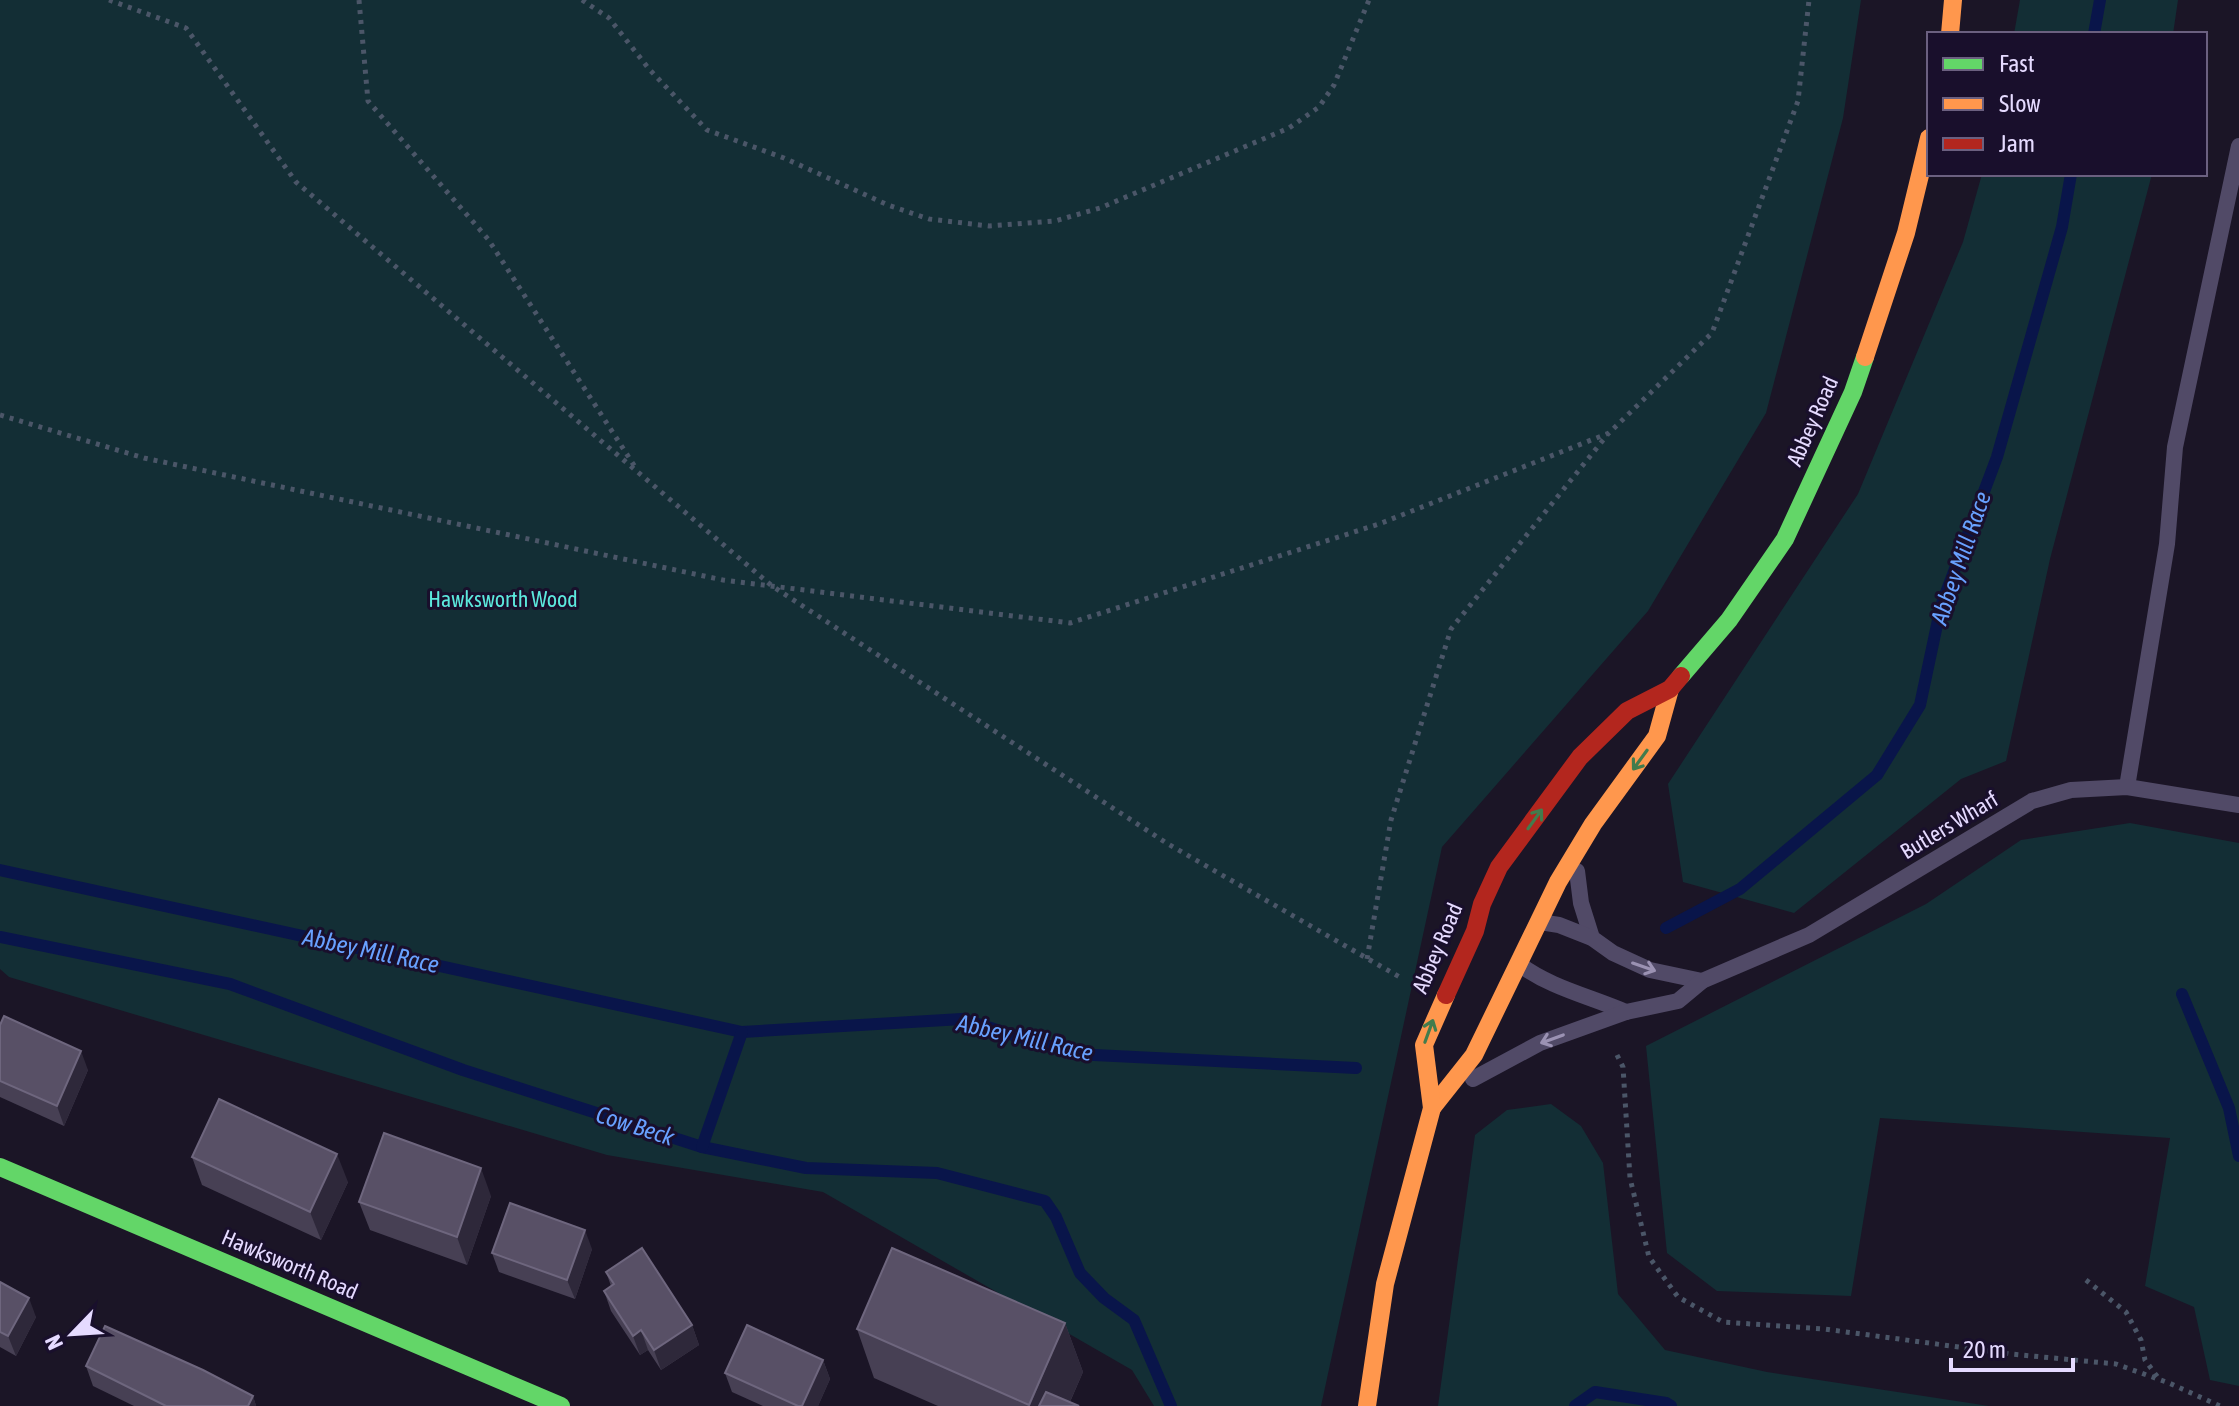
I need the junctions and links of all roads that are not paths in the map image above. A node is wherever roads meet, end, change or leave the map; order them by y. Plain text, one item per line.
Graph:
1 (1953, 0) edge
2 (1950, 32) edge
3 (1927, 146) edge
4 (2239, 146) edge
5 (1670, 689) junction
6 (2127, 787) junction
7 (2239, 805) edge
8 (1593, 824) junction
9 (1490, 883) junction
10 (1489, 922) junction
11 (1530, 922) junction
12 (1508, 937) dead end
13 (1592, 938) junction
14 (1518, 963) junction
15 (1702, 981) junction
16 (1626, 1012) junction
17 (1432, 1108) junction
18 (0, 1167) edge
19 (561, 1406) edge
20 (1367, 1406) edge

1 - 2 main road
3 - 5 main road, Abbey Road
4 - 6 lane
5 -> 8 main road, Abbey Road
9 -> 5 main road, Abbey Road
6 - 7 lane, Butlers Wharf
6 - 15 lane, Butlers Wharf
8 - 11 main road, Abbey Road
8 - 13 lane
9 - 10 main road, Abbey Road
9 - 10 main road
17 -> 10 main road, Abbey Road
11 - 13 lane
11 - 14 main road, Abbey Road
12 - 14 main road
13 -> 15 lane
14 - 16 lane
14 - 17 main road, Abbey Road
15 - 16 lane, Butlers Wharf
16 -> 17 lane, Butlers Wharf
17 - 20 main road, Abbey Road
18 - 19 main road, Hawksworth Road

